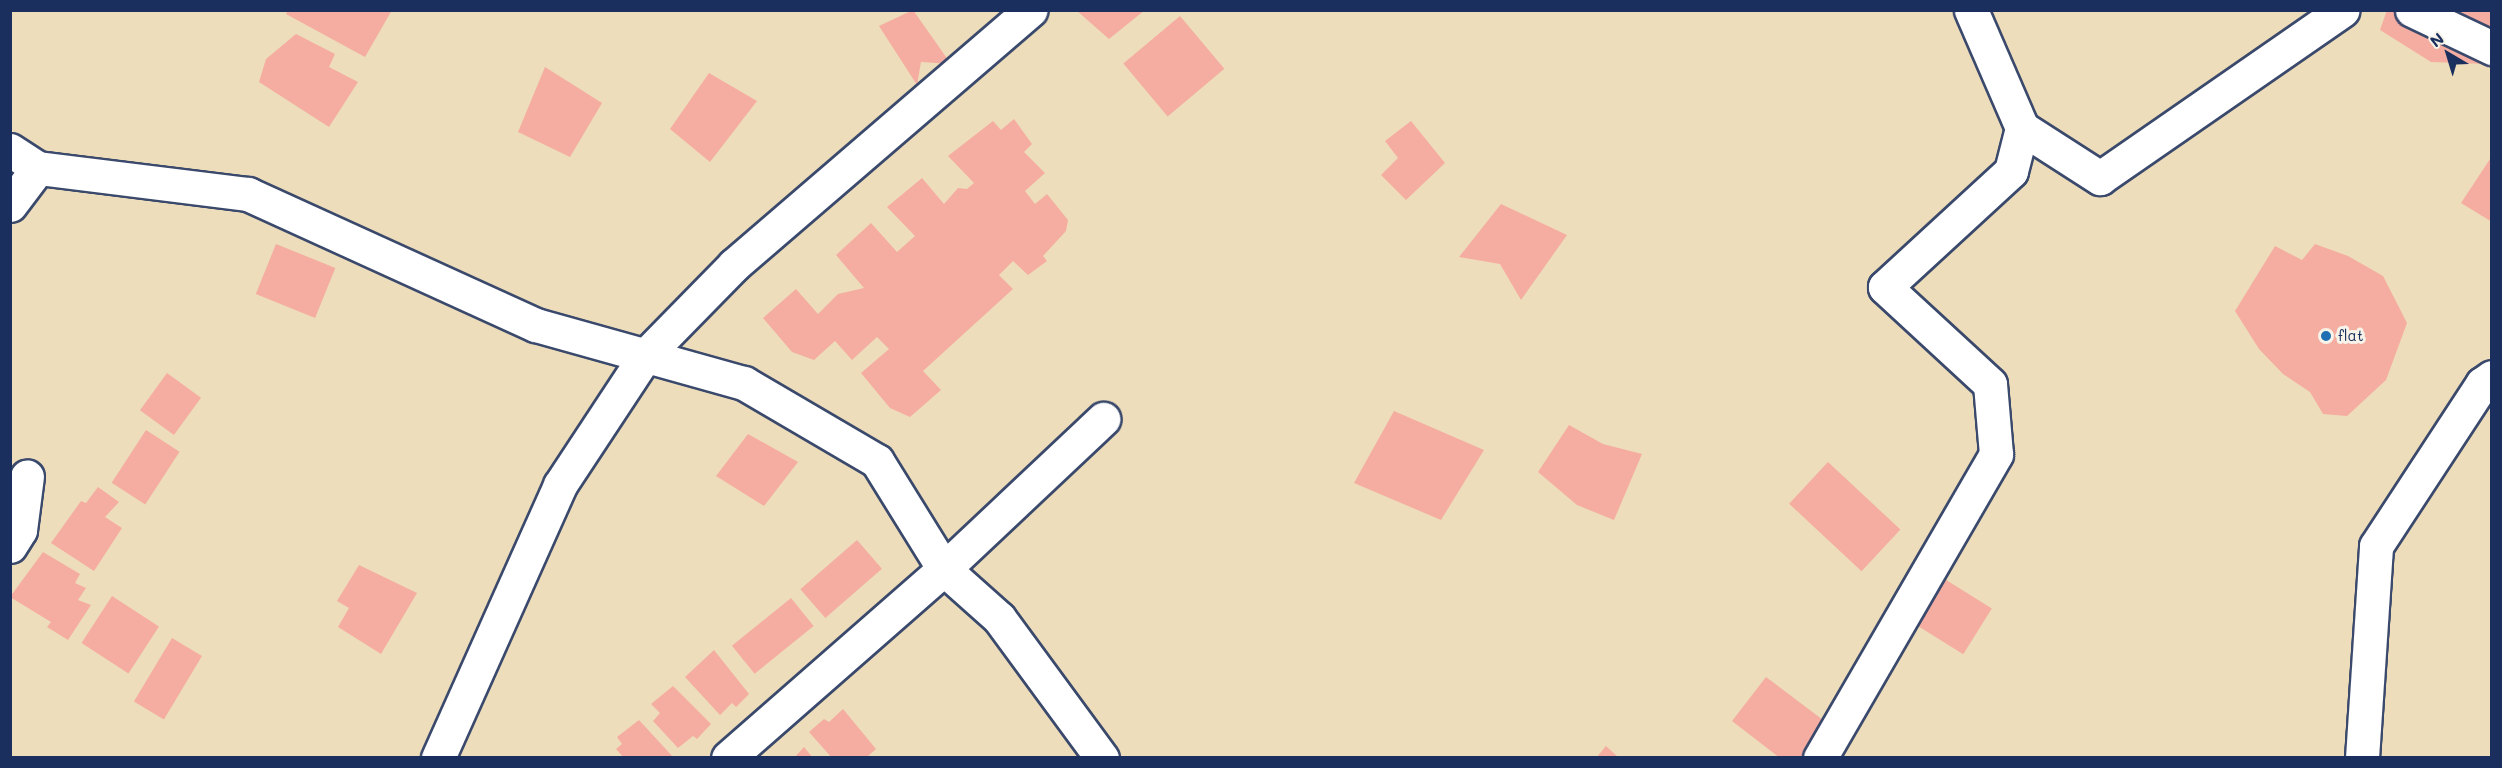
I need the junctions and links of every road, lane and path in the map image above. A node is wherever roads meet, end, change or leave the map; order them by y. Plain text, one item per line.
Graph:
1 (1030, 10) edge
2 (1971, 10) edge
3 (2343, 10) edge
4 (2412, 10) edge
5 (2492, 48) edge
6 (2022, 128) junction
7 (10, 150) edge
8 (38, 168) junction
9 (10, 205) edge
10 (645, 356) junction
11 (2492, 377) edge
12 (1103, 418) dead end
13 (27, 476) dead end
14 (10, 546) edge
15 (944, 569) junction
16 (438, 758) edge
17 (728, 758) edge
18 (1102, 758) edge
19 (1820, 758) edge
20 (2361, 758) edge

1 - 10 street
2 - 6 street
3 - 6 street
4 - 5 street
6 - 19 street
7 - 8 street
8 - 9 street
8 - 10 street
10 - 15 street
10 - 16 street
11 - 20 street
12 - 15 street
13 - 14 street
15 - 17 street
15 - 18 street

